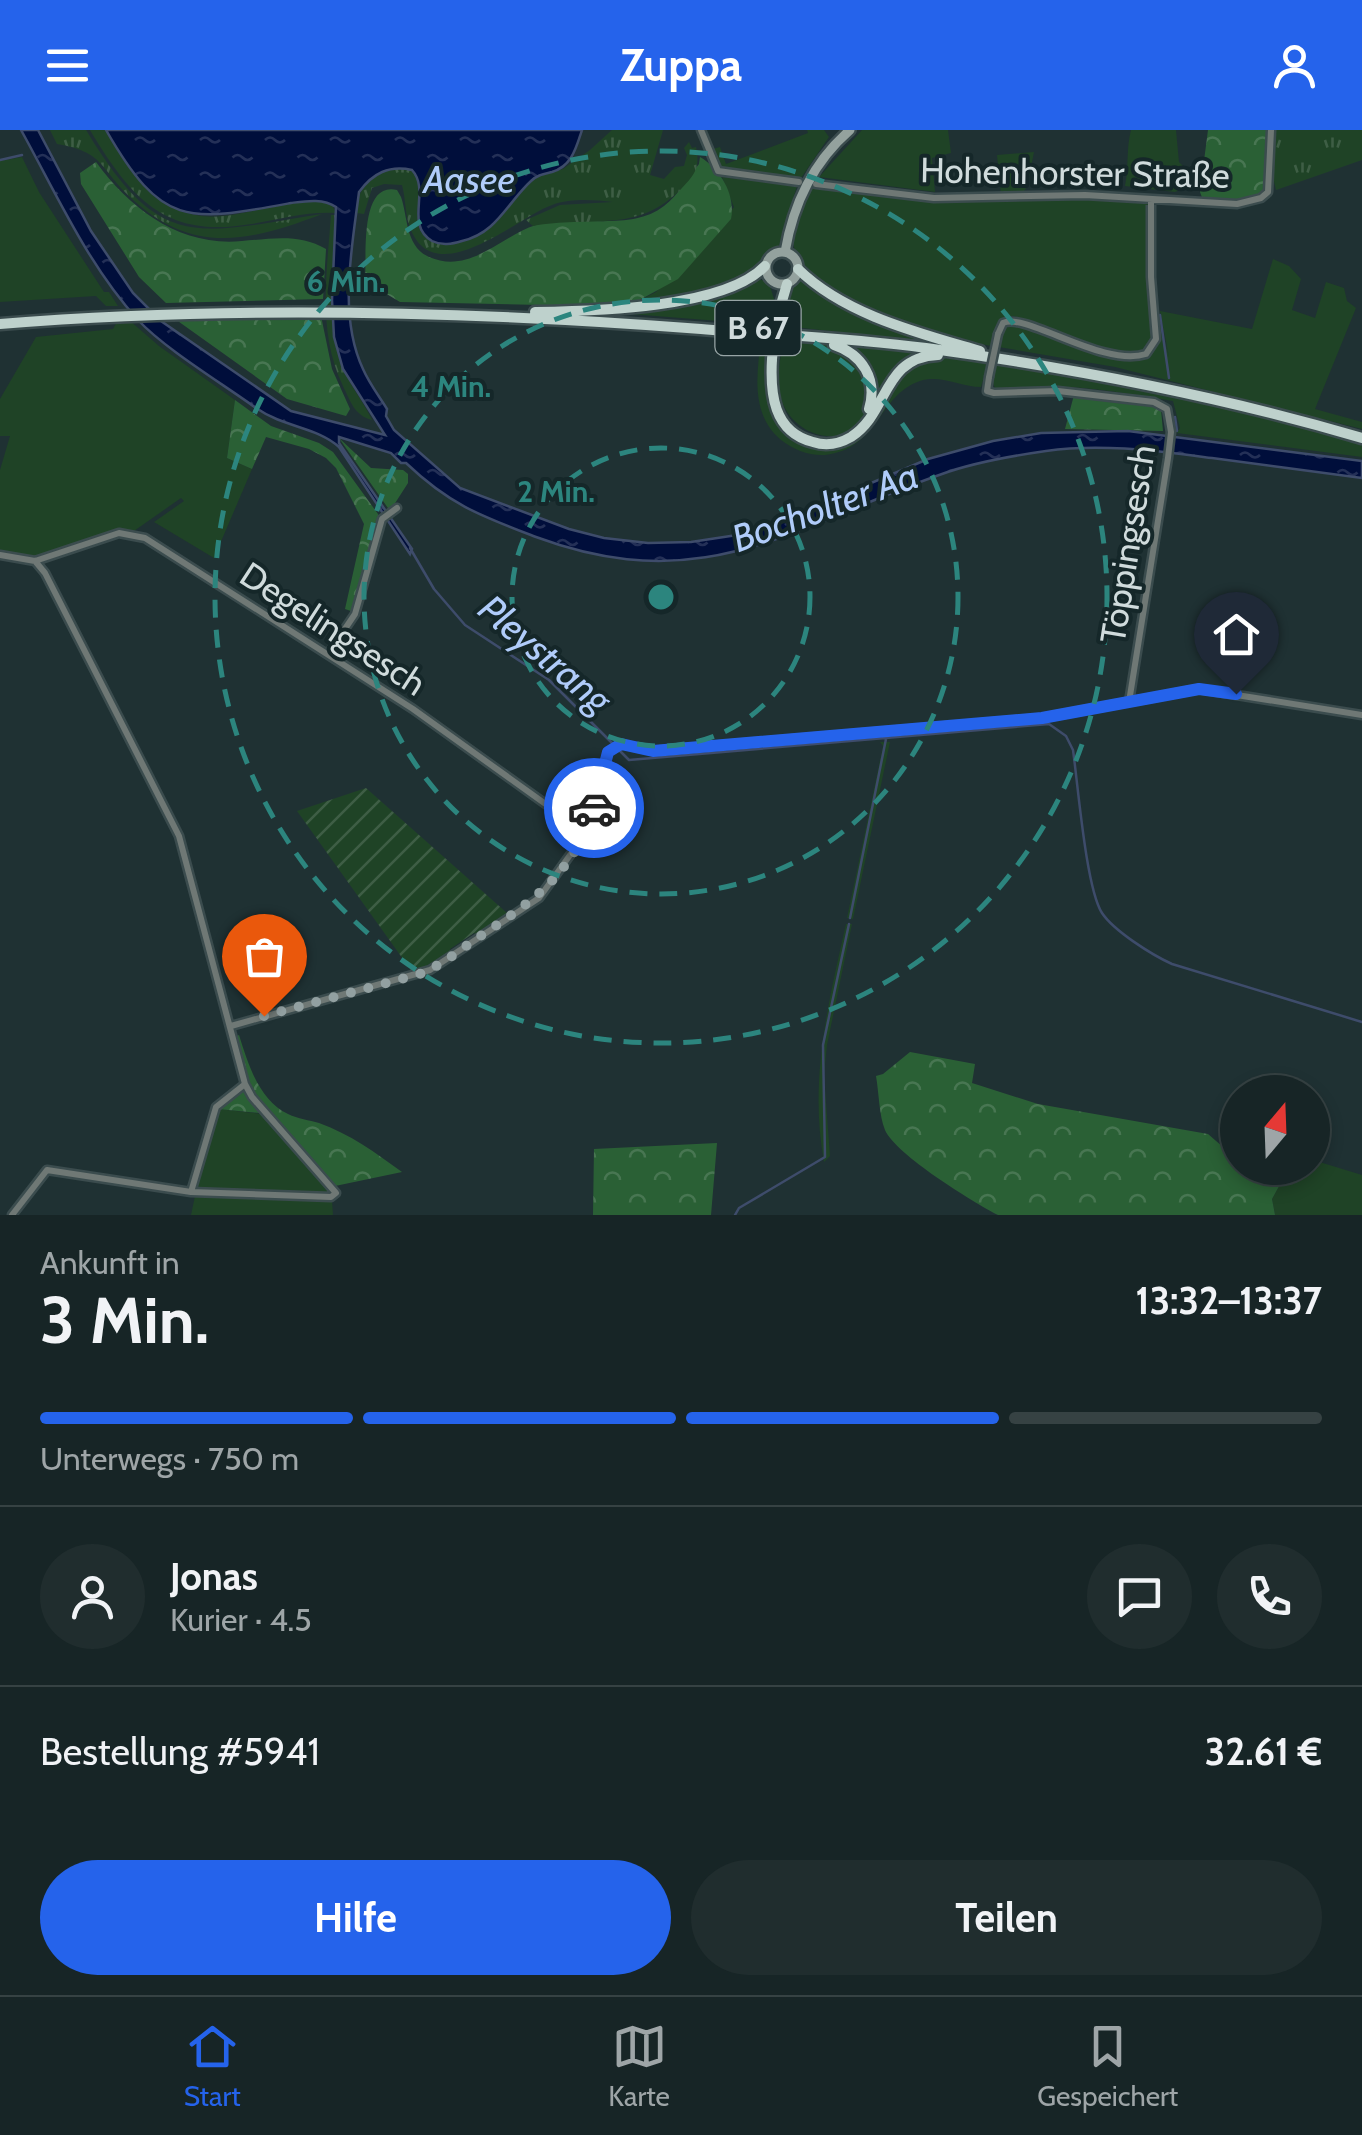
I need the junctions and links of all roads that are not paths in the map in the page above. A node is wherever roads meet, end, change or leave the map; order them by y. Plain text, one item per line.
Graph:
1 (701, 130) edge
2 (850, 130) edge
3 (1271, 130) edge
4 (800, 182) dead end
5 (816, 184) dead end
6 (1150, 199) junction
7 (785, 252) junction
8 (766, 266) junction
9 (798, 269) junction
10 (774, 282) junction
11 (787, 284) junction
12 (779, 308) junction
13 (399, 309) junction
14 (529, 312) junction
15 (0, 321) edge
16 (784, 336) junction
17 (986, 353) junction
18 (774, 359) junction
19 (1006, 360) junction
20 (1362, 436) edge
21 (394, 510) dead end
22 (0, 555) edge
23 (35, 562) junction
24 (328, 654) junction
25 (1129, 702) junction
26 (1362, 715) edge
27 (586, 833) junction
28 (231, 1026) junction
29 (245, 1084) junction
30 (192, 1192) junction
31 (12, 1215) edge

1 - 4 street
2 - 7 main road
3 - 6 street, Hohenhorster Straße
5 - 6 street, Hohenhorster Straße
6 - 25 street, Töppingsesch, bridge
7 - 8 main road
7 - 9 main road
8 - 10 main road
8 - 14 highway, B 67
9 - 11 main road
9 - 17 highway, B 67
10 - 11 main road
10 - 12 highway, B 67
11 - 12 highway, B 67
12 - 18 highway, B 67, bridge
13 - 14 highway, B 67
13 - 15 highway, B 67
13 - 16 highway, B 67
14 - 17 highway, B 67
16 - 18 highway, B 67
16 - 19 highway, B 67
17 - 20 highway, B 67
18 - 19 highway, B 67
19 - 20 highway, B 67
21 - 24 street
22 - 23 street
23 - 24 street, Degelingsesch
23 - 28 street
24 - 27 street, Degelingsesch
25 - 26 street
25 - 27 street
27 - 28 street
28 - 29 street
29 - 30 street
29 - 30 street
30 - 31 street

